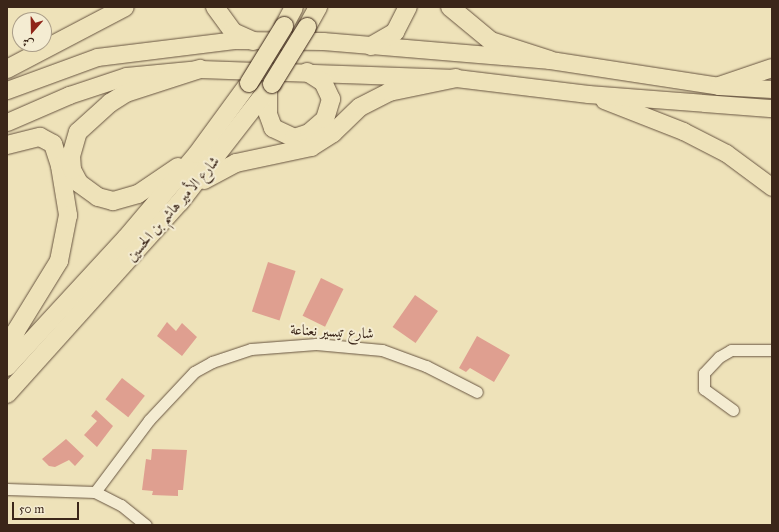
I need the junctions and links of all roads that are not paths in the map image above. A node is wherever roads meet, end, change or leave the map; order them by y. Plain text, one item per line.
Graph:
1 (124, 7) edge
2 (215, 7) edge
3 (318, 7) edge
4 (408, 7) edge
5 (450, 7) edge
6 (289, 14) edge
7 (253, 41) junction
8 (371, 46) junction
9 (550, 60) junction
10 (772, 68) edge
11 (7, 69) edge
12 (200, 69) junction
13 (306, 72) junction
14 (456, 78) junction
15 (719, 86) junction
16 (270, 87) junction
17 (772, 89) edge
18 (7, 90) edge
19 (588, 94) junction
20 (772, 108) edge
21 (7, 122) edge
22 (7, 145) edge
23 (197, 154) junction
24 (195, 185) junction
25 (772, 187) edge
26 (772, 350) edge
27 (7, 359) edge
28 (7, 367) edge
29 (477, 392) dead end
30 (7, 394) edge
31 (733, 410) dead end
32 (7, 489) edge
33 (94, 492) junction
34 (146, 525) edge

1 - 11 highway
2 - 7 highway
3 - 16 highway, شارع الأمير هاشم بن الحسين, bridge
4 - 8 highway
5 - 9 highway
6 - 23 highway, شارع الأمير هاشم بن الحسين, bridge
7 - 8 main road
7 - 18 main road
8 - 9 main road
9 - 15 main road
10 - 15 highway
12 - 13 main road
12 - 21 main road
12 - 23 highway
13 - 14 main road
13 - 16 highway
14 - 19 main road
14 - 24 highway
15 - 17 main road
16 - 24 highway, شارع الأمير هاشم بن الحسين
19 - 20 main road
19 - 25 main road
22 - 27 highway
23 - 28 highway, شارع الأمير هاشم بن الحسين
24 - 30 highway, شارع الأمير هاشم بن الحسين
26 - 31 street
29 - 33 street, شارع تيسير نعناعة
32 - 33 street
33 - 34 street

